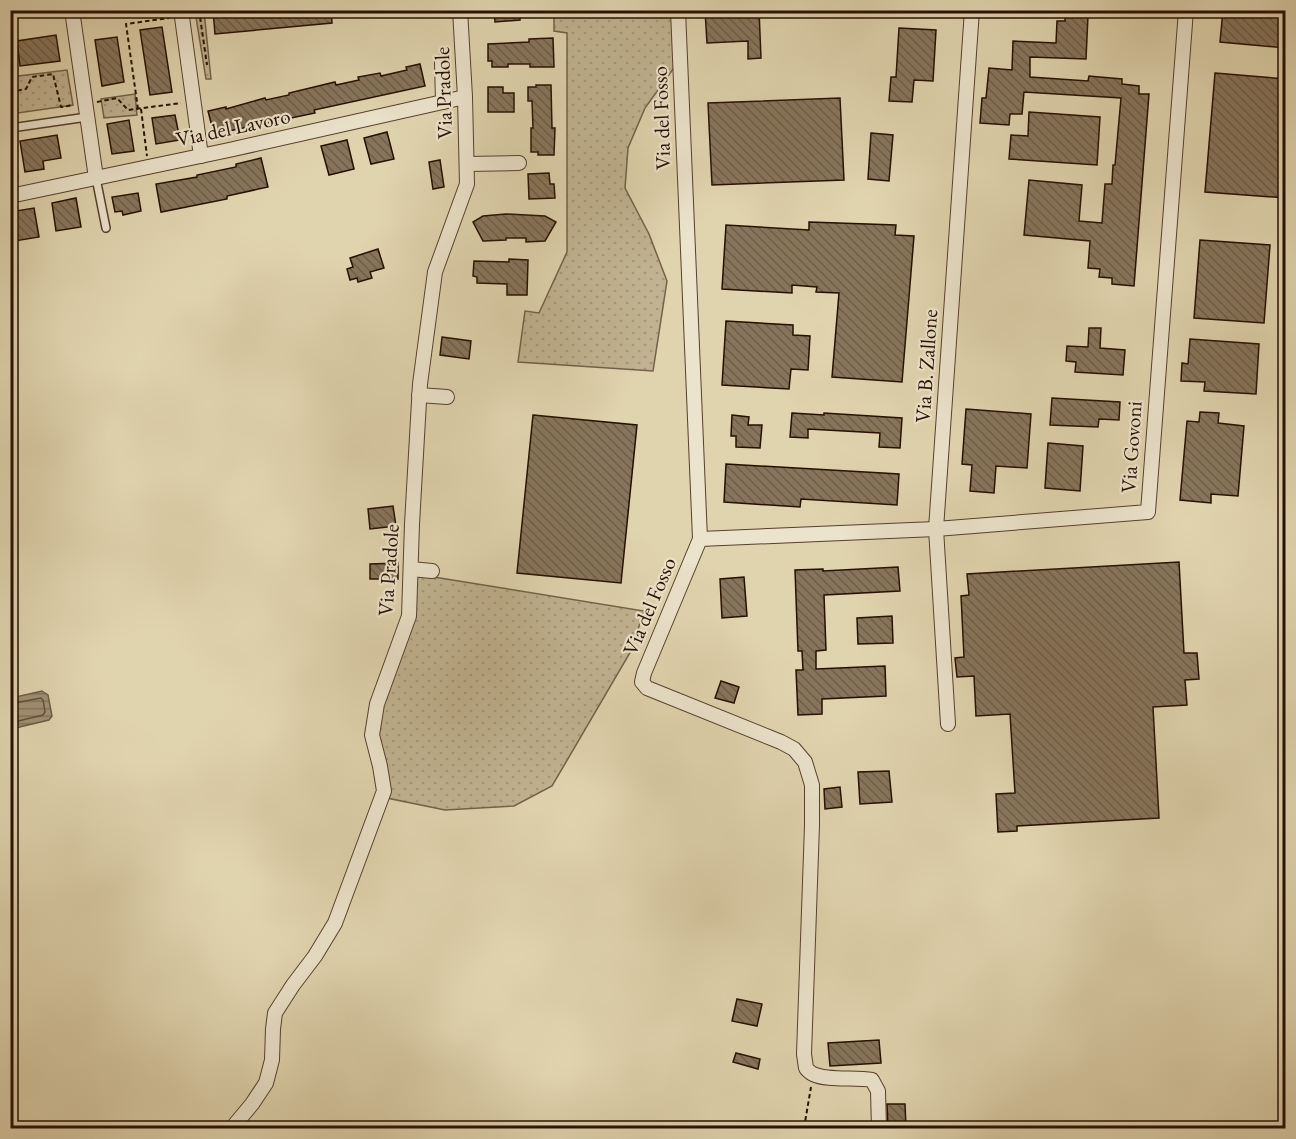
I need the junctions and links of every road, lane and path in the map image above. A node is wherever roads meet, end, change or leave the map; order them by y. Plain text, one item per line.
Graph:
1 (72, 10) edge
2 (199, 10) edge
3 (460, 10) edge
4 (678, 10) edge
5 (972, 10) edge
6 (1186, 10) edge
7 (181, 16) edge
8 (442, 62) dead end
9 (207, 65) dead end
10 (465, 98) junction
11 (443, 102) junction
12 (87, 117) junction
13 (11, 128) edge
14 (201, 156) junction
15 (519, 163) dead end
16 (466, 164) junction
17 (148, 166) junction
18 (96, 178) junction
19 (19, 184) dead end
20 (10, 196) edge
21 (106, 228) dead end
22 (419, 395) junction
23 (447, 397) dead end
24 (936, 529) junction
25 (700, 539) junction
26 (411, 568) junction
27 (432, 571) dead end
28 (948, 724) dead end
29 (813, 1074) junction
30 (232, 1128) edge
31 (804, 1128) edge
32 (879, 1128) edge

1 - 12 street
2 - 9 path
3 - 10 street, Via Pradole
4 - 25 street, Via del Fosso
5 - 24 street, Via B. Zallone
6 - 24 street, Via Govoni
7 - 14 street
7 - 17 path
8 - 11 street
10 - 11 street, Via del Lavoro
10 - 16 street, Via Pradole
11 - 14 street, Via del Lavoro
12 - 13 lane
12 - 18 street
13 - 19 path
14 - 17 street, Via del Lavoro
15 - 16 street
16 - 22 street, Via Pradole
17 - 18 street, Via del Lavoro
18 - 20 street, Via del Lavoro
18 - 21 lane
22 - 23 street
22 - 26 street, Via Pradole
24 - 25 street, Via Govoni
24 - 28 street, Via B. Zallone
25 - 29 street, Via del Fosso
26 - 27 street
26 - 30 street, Via Pradole
29 - 31 path
29 - 32 street

